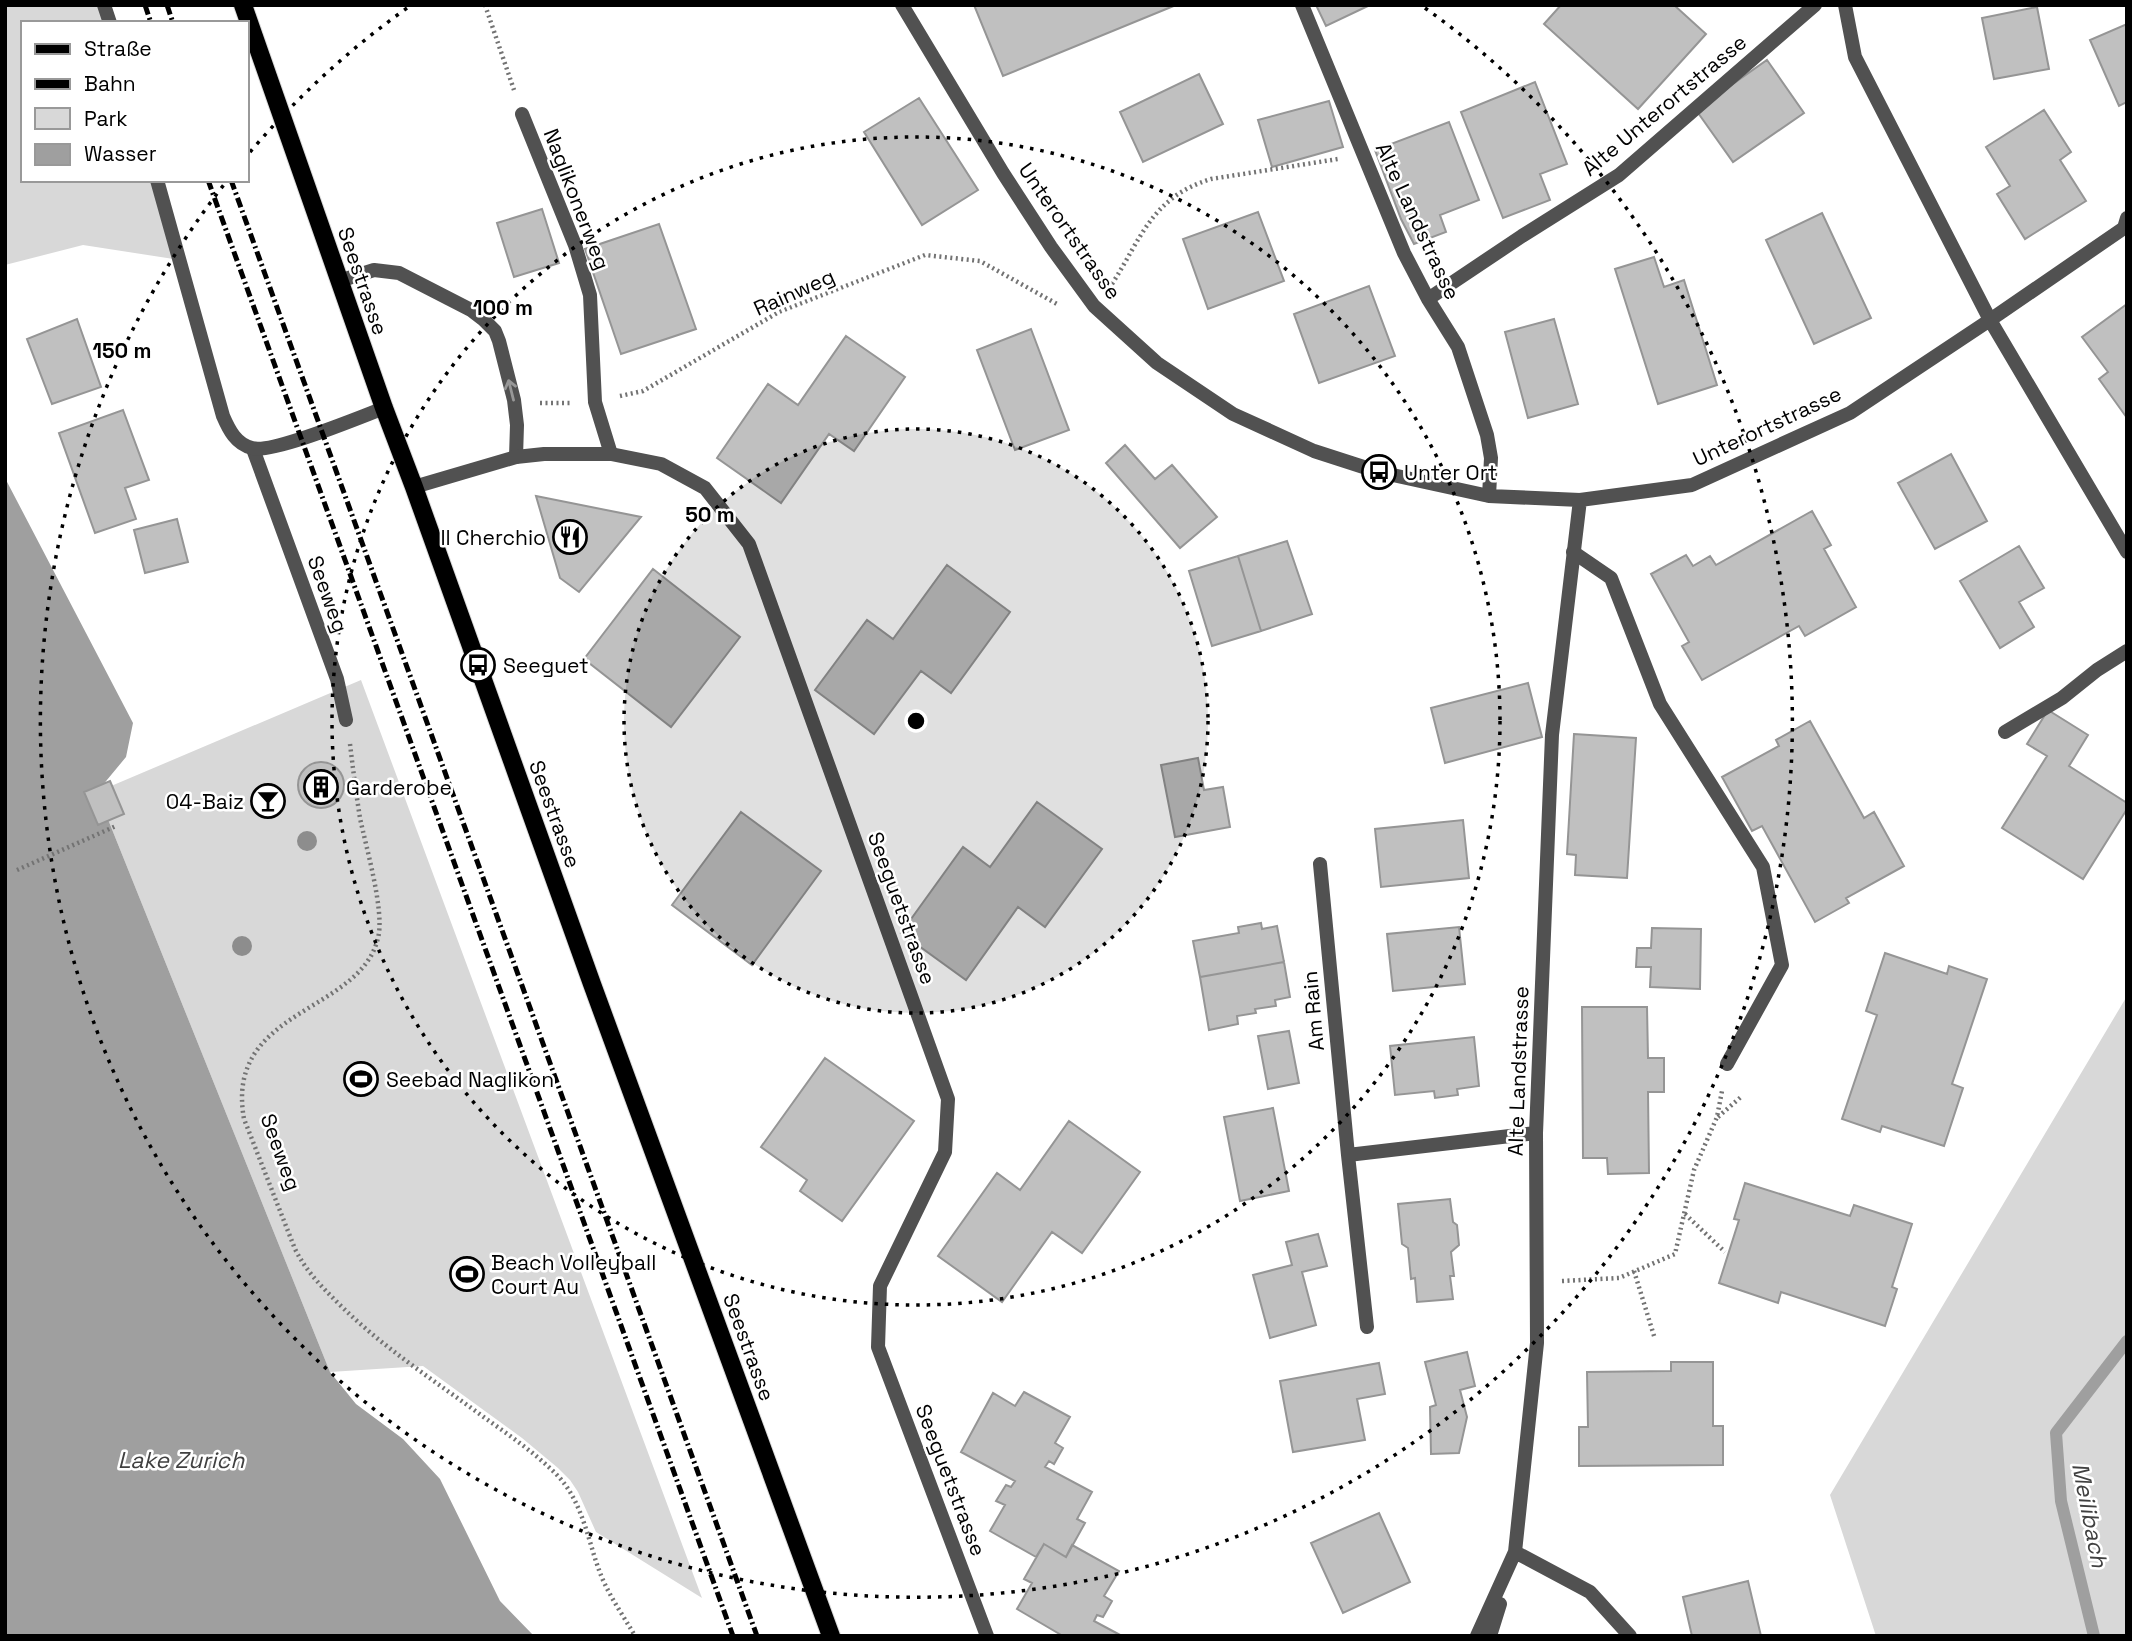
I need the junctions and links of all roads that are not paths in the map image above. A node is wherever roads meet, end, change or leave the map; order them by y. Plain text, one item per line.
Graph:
1 (243, 5) edge
2 (902, 5) edge
3 (1302, 5) edge
4 (1815, 5) edge
5 (1845, 5) edge
6 (522, 114) road end
7 (159, 182) edge
8 (2127, 218) edge
9 (339, 281) junction
10 (1428, 299) junction
11 (1990, 320) junction
12 (384, 408) junction
13 (253, 449) junction
14 (611, 454) junction
15 (516, 457) junction
16 (414, 487) junction
17 (1489, 496) junction
18 (1580, 500) junction
19 (1573, 552) junction
20 (2127, 552) edge
21 (2127, 651) edge
22 (346, 720) road end
23 (2005, 732) dead end
24 (1320, 864) dead end
25 (1727, 1064) road end
26 (1536, 1133) junction
27 (1348, 1155) junction
28 (1367, 1327) dead end
29 (1515, 1552) junction
30 (831, 1636) edge
31 (988, 1636) edge
32 (1477, 1636) edge
33 (1490, 1636) edge
34 (1630, 1636) edge

1 - 9 main road, Seestrasse
2 - 17 street, Unterortstrasse
3 - 10 street, Alte Landstrasse
4 - 10 street, Alte Unterortstrasse
5 - 11 street
6 - 14 street, Naglikonerweg
7 - 13 street, Seeweg
8 - 11 street, Unterortstrasse
9 - 12 main road, Seestrasse
15 -> 9 street
10 - 17 street, Alte Landstrasse
11 - 18 street, Unterortstrasse
11 - 20 street
12 - 13 street
12 - 16 main road, Seestrasse
13 - 22 street, Seeweg
14 - 15 street, Seeguetstrasse
14 - 31 street, Seeguetstrasse
15 - 16 street, Seeguetstrasse
16 - 30 main road, Seestrasse
17 - 18 street, Unterortstrasse
18 - 19 street, Alte Landstrasse
19 - 25 street
19 - 26 street, Alte Landstrasse
21 - 23 street
24 - 27 street, Am Rain
26 - 27 street
26 - 29 street, Alte Landstrasse
27 - 28 street, Am Rain
29 - 32 street, Alte Landstrasse
29 - 33 street
29 - 34 street

